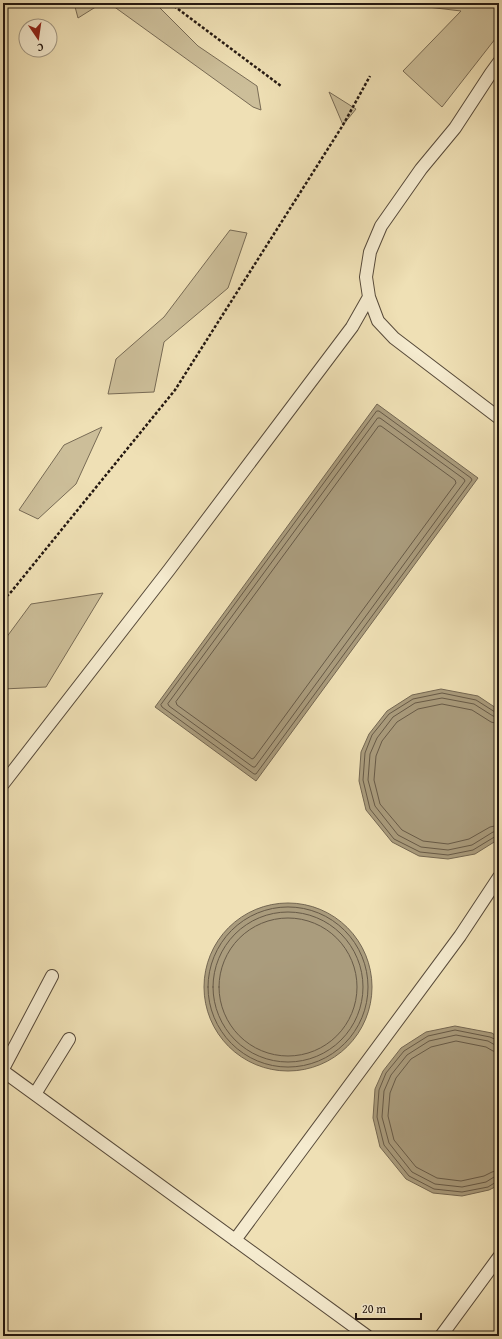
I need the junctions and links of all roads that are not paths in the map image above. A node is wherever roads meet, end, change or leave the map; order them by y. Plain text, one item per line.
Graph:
1 (499, 62) edge
2 (369, 298) junction
3 (499, 418) edge
4 (3, 784) edge
5 (499, 877) edge
6 (52, 976) dead end
7 (69, 1039) dead end
8 (3, 1070) edge
9 (35, 1094) junction
10 (235, 1240) junction
11 (499, 1257) edge
12 (367, 1336) edge
13 (441, 1336) edge

1 - 2 lane
2 - 3 lane
2 - 4 lane
5 - 10 lane
6 - 8 lane
7 - 9 lane
8 - 9 lane
9 - 10 lane
10 - 12 lane
11 - 13 lane

